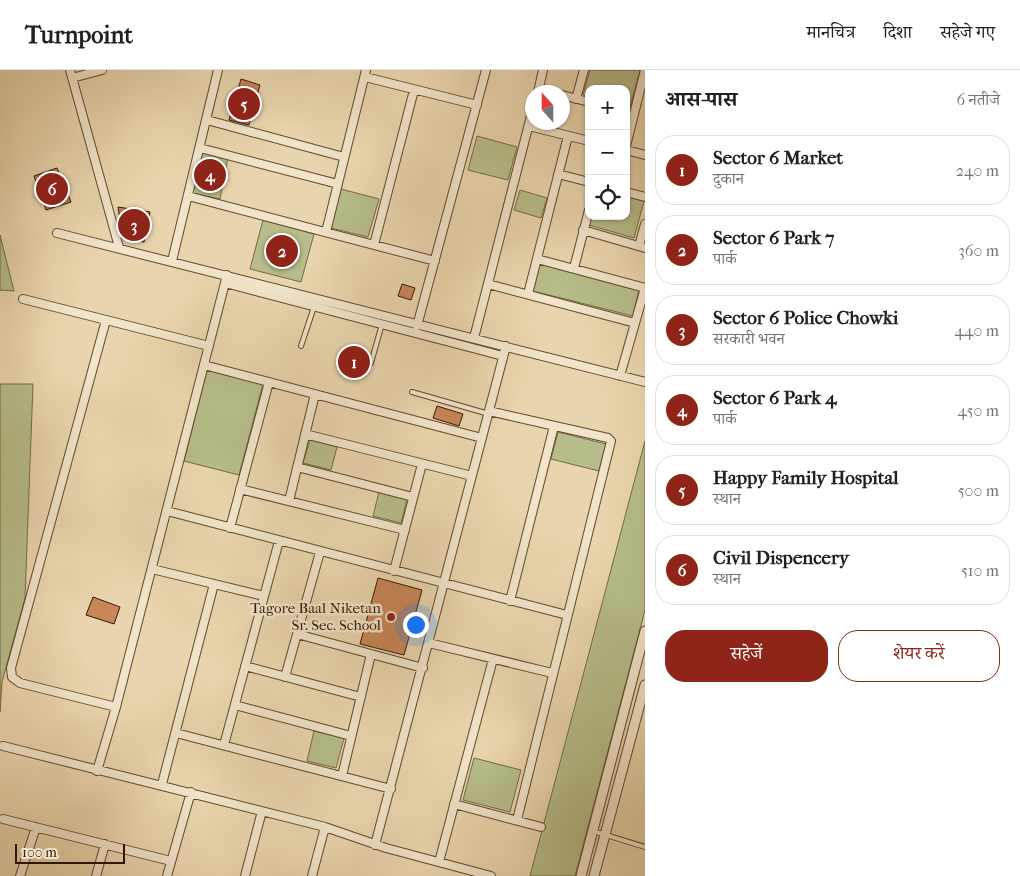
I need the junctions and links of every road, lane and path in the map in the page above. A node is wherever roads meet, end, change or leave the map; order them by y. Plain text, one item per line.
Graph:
1 (102, 70) edge
2 (218, 70) edge
3 (486, 70) edge
4 (544, 70) edge
5 (584, 70) edge
6 (645, 70) edge
7 (71, 74) edge
8 (365, 74) edge
9 (540, 85) edge
10 (414, 90) junction
11 (570, 97) edge
12 (576, 99) junction
13 (585, 101) edge
14 (477, 105) junction
15 (630, 113) edge
16 (207, 120) junction
17 (528, 130) edge
18 (545, 130) edge
19 (568, 136) junction
20 (585, 140) edge
21 (200, 148) junction
22 (630, 151) edge
23 (645, 155) edge
24 (344, 157) junction
25 (558, 174) junction
26 (585, 181) edge
27 (338, 184) junction
28 (630, 193) edge
29 (188, 196) junction
30 (645, 197) edge
31 (586, 220) edge
32 (645, 224) edge
33 (584, 230) junction
34 (326, 232) junction
35 (57, 233) dead end
36 (374, 245) junction
37 (119, 247) junction
38 (642, 247) edge
39 (537, 259) junction
40 (172, 261) junction
41 (435, 261) junction
42 (574, 268) junction
43 (228, 275) junction
44 (225, 283) junction
45 (488, 284) junction
46 (645, 288) edge
47 (528, 294) junction
48 (317, 298) junction
49 (23, 300) dead end
50 (314, 307) junction
51 (106, 320) junction
52 (418, 323) junction
53 (635, 323) junction
54 (382, 324) junction
55 (415, 333) junction
56 (474, 338) junction
57 (209, 346) junction
58 (301, 346) dead end
59 (506, 346) junction
60 (503, 356) junction
61 (371, 363) dead end
62 (204, 365) junction
63 (620, 376) junction
64 (269, 382) junction
65 (645, 382) edge
66 (412, 392) dead end
67 (315, 394) junction
68 (489, 412) junction
69 (554, 426) junction
70 (306, 434) junction
71 (482, 438) junction
72 (422, 464) junction
73 (297, 467) junction
74 (472, 476) junction
75 (240, 489) junction
76 (413, 497) junction
77 (289, 501) junction
78 (166, 511) junction
79 (230, 528) junction
80 (404, 530) junction
81 (279, 541) junction
82 (320, 552) junction
83 (152, 569) junction
84 (394, 571) junction
85 (214, 584) junction
86 (444, 584) junction
87 (264, 596) junction
88 (510, 601) junction
89 (567, 615) junction
90 (645, 631) edge
91 (297, 634) junction
92 (429, 643) junction
93 (371, 654) junction
94 (493, 659) junction
95 (245, 666) junction
96 (423, 668) junction
97 (552, 673) junction
98 (285, 677) junction
99 (645, 685) edge
100 (361, 697) junction
101 (235, 706) junction
102 (116, 707) junction
103 (176, 733) junction
104 (352, 736) junction
105 (224, 745) junction
106 (3, 746) dead end
107 (97, 771) junction
108 (342, 776) junction
109 (162, 784) junction
110 (391, 789) junction
111 (191, 792) junction
112 (454, 804) junction
113 (262, 810) junction
114 (4, 819) dead end
115 (517, 820) junction
116 (36, 827) junction
117 (325, 827) junction
118 (541, 827) dead end
119 (592, 831) junction
120 (606, 835) junction
121 (105, 844) junction
122 (376, 845) junction
123 (645, 847) edge
124 (171, 861) junction
125 (439, 862) junction
126 (20, 876) edge
127 (96, 876) edge
128 (167, 876) edge
129 (245, 876) edge
130 (312, 876) edge
131 (491, 876) edge
132 (581, 876) edge
133 (594, 876) edge

1 - 7 street
2 - 16 street
3 - 14 street
4 - 9 street
5 - 12 street
6 - 15 street
7 - 37 street
8 - 10 street
8 - 24 street
10 - 14 street
10 - 36 street
11 - 12 street
12 - 13 street
14 - 41 street
16 - 21 street
16 - 24 street
17 - 45 street
18 - 19 street
19 - 20 street
19 - 25 street
21 - 27 street
21 - 29 street
22 - 23 street
24 - 27 street
25 - 26 street
25 - 39 street
27 - 34 street
28 - 30 street
29 - 34 street
29 - 40 street
31 - 33 street
32 - 38 street
33 - 38 street
33 - 42 street
34 - 36 street
35 - 37 street
36 - 41 street
37 - 40 street
39 - 42 street
39 - 47 street
40 - 43 street
41 - 52 street
42 - 46 street
43 - 44 street
43 - 48 street
44 - 50 street
44 - 57 street
45 - 47 street
45 - 56 street
46 - 53 street
47 - 53 street
48 - 50 lane
48 - 52 street
49 - 51 street
50 - 54 street
50 - 58 lane
51 - 57 street
51 - 102 street
52 - 55 street
52 - 56 street
53 - 63 street
54 - 55 street
54 - 61 lane
55 - 60 street
56 - 59 street
57 - 62 street
59 - 60 street
59 - 63 street
60 - 68 street
62 - 64 street
62 - 78 street
63 - 65 street
64 - 67 street
64 - 75 street
66 - 68 lane
67 - 70 street
67 - 71 street
68 - 69 street
68 - 71 street
69 - 88 street
69 - 89 street
70 - 72 street
70 - 73 street
71 - 74 street
72 - 74 street
72 - 76 street
73 - 76 street
73 - 77 street
74 - 86 street
75 - 77 street
75 - 79 street
76 - 80 street
77 - 80 street
78 - 79 street
78 - 83 street
79 - 81 street
80 - 84 street
81 - 82 street
81 - 87 street
82 - 84 street
82 - 91 street
83 - 85 street
83 - 102 street
84 - 86 street
85 - 87 street
85 - 103 street
86 - 88 street
86 - 92 street
87 - 95 street
88 - 89 street
89 - 97 street
90 - 119 street
91 - 93 street
91 - 98 street
92 - 94 street
92 - 96 street
93 - 96 street
93 - 100 street
94 - 97 street
94 - 112 street
95 - 98 street
95 - 101 street
96 - 110 street
97 - 115 street
98 - 100 street
99 - 120 street
100 - 104 street
101 - 104 street
101 - 105 street
102 - 107 street
103 - 105 street
103 - 109 street
104 - 108 street
105 - 108 street
106 - 107 street
107 - 109 street
108 - 110 street
109 - 111 street
110 - 122 street
111 - 113 street
111 - 124 street
112 - 115 street
112 - 125 street
113 - 117 street
113 - 129 street
114 - 116 street
115 - 118 street
116 - 121 street
116 - 126 street
117 - 122 street
117 - 130 street
119 - 120 lane
119 - 132 street
120 - 123 lane
120 - 133 street
121 - 124 street
121 - 127 street
122 - 125 street
124 - 128 street
125 - 131 street

